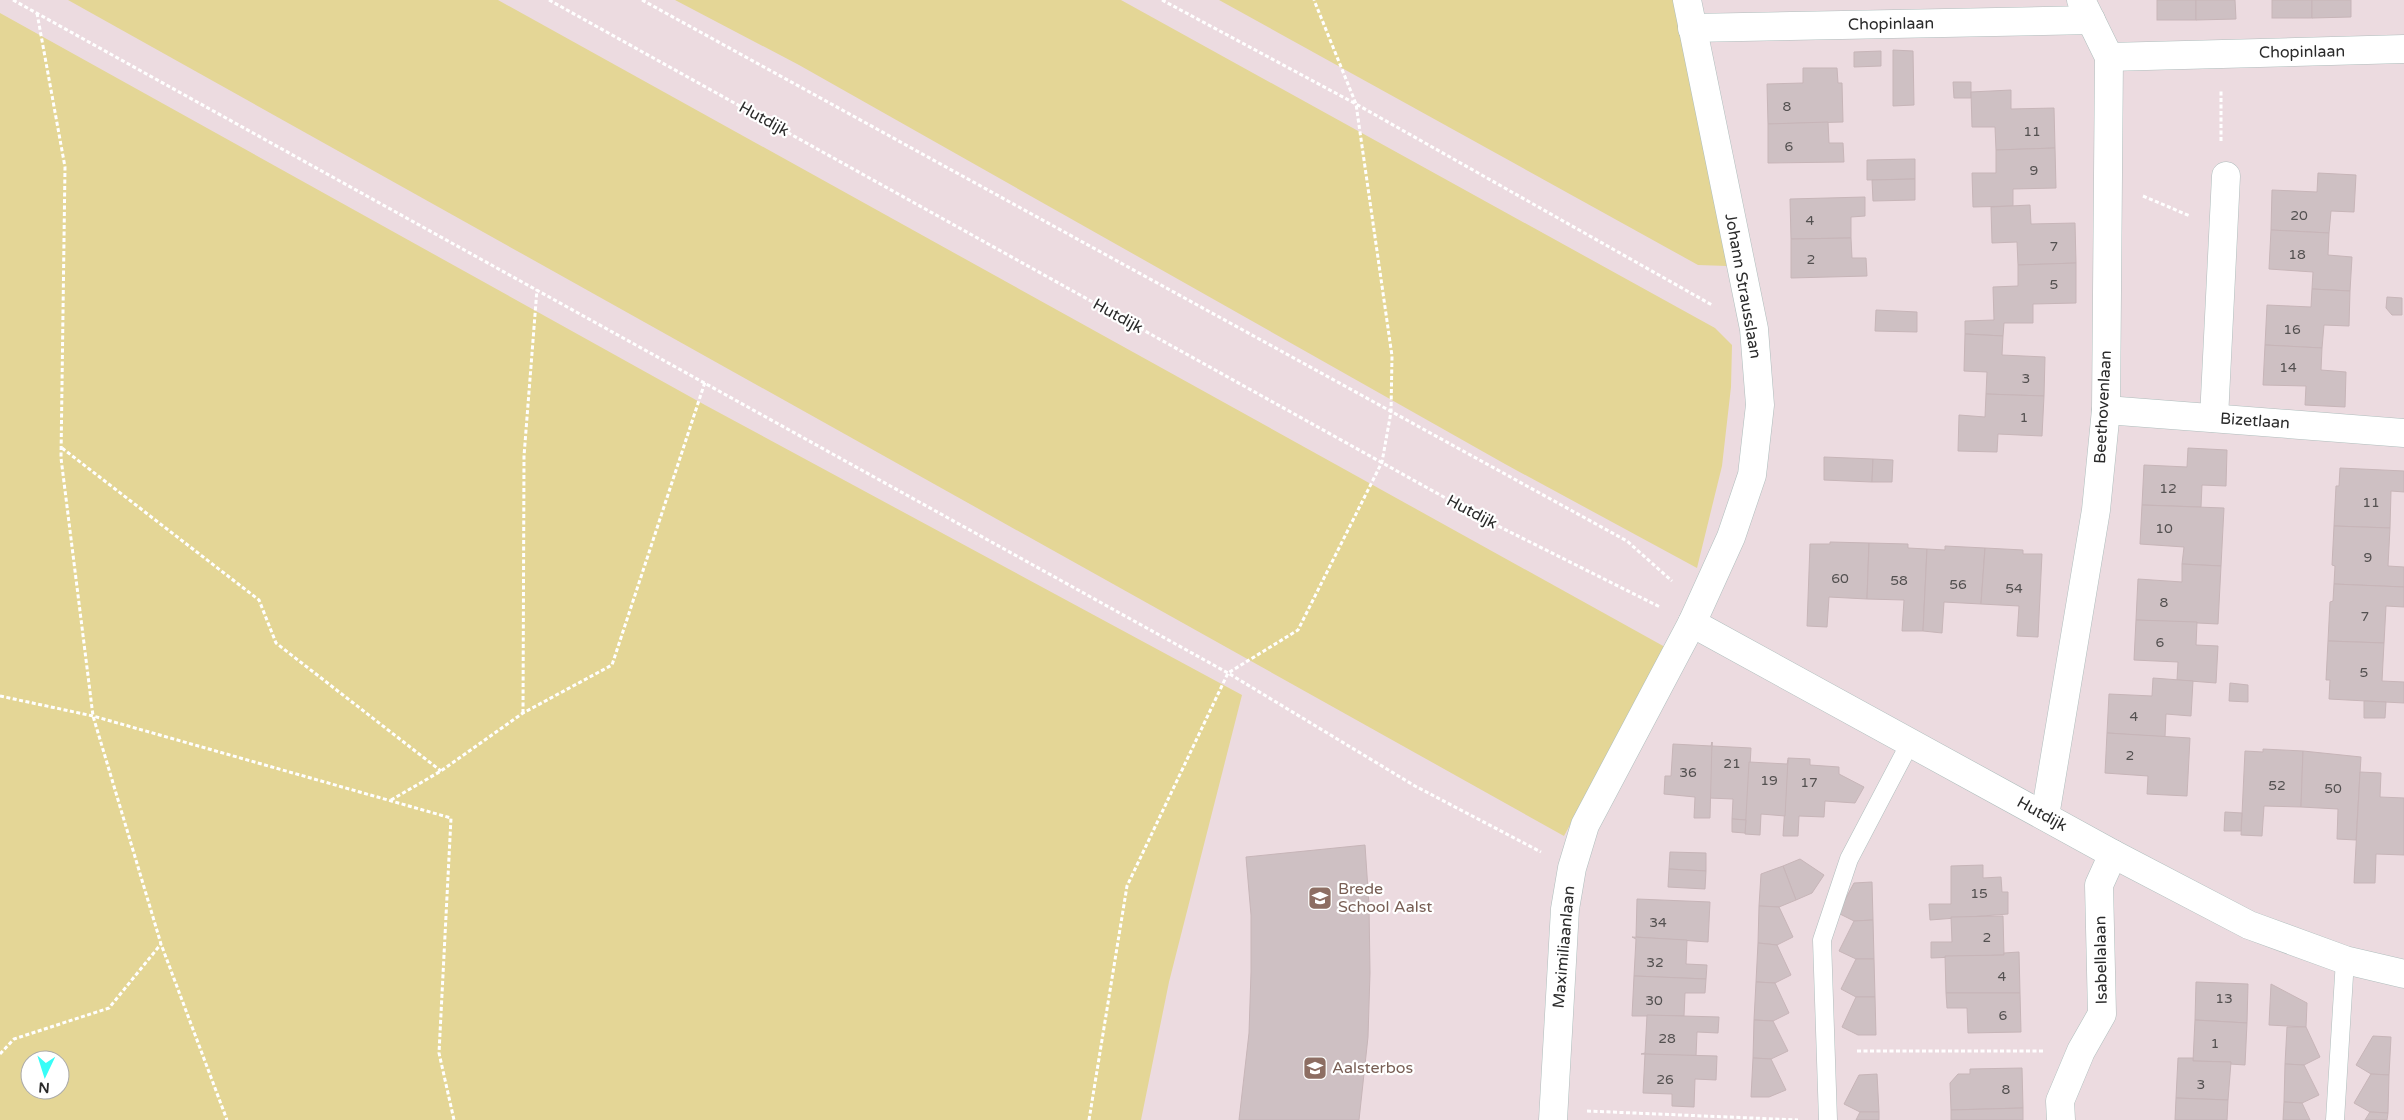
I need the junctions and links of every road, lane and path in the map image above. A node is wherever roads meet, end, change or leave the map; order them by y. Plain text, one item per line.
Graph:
1 (13, 0) edge
2 (549, 0) edge
3 (642, 0) edge
4 (1162, 0) edge
5 (1314, 0) edge
6 (1687, 0) edge
7 (2086, 10) edge
8 (37, 13) junction
9 (1692, 28) junction
10 (2404, 49) edge
11 (2222, 54) junction
12 (2109, 57) junction
13 (1356, 104) junction
14 (2226, 176) joint
15 (2109, 180) junction
16 (2225, 232) junction
17 (537, 289) junction
18 (1754, 329) junction
19 (704, 382) junction
20 (2106, 410) junction
21 (1391, 412) junction
22 (2214, 418) junction
23 (2404, 432) edge
24 (62, 448) junction
25 (1382, 462) junction
26 (1692, 623) junction
27 (1228, 673) junction
28 (0, 696) edge
29 (523, 713) junction
30 (93, 716) junction
31 (1911, 741) junction
32 (441, 771) junction
33 (391, 800) junction
34 (2045, 816) junction
35 (2113, 854) junction
36 (1572, 868) junction
37 (161, 944) junction
38 (2345, 960) junction
39 (2404, 974) edge
40 (1824, 1050) junction
41 (2081, 1052) junction
42 (0, 1054) edge
43 (1554, 1115) edge
44 (227, 1120) edge
45 (454, 1120) edge
46 (1089, 1120) edge
47 (1804, 1120) edge
48 (1828, 1120) edge
49 (2061, 1120) edge
50 (2335, 1120) edge

1 - 8 path
2 - 25 path, Hutdijk
3 - 21 path
4 - 13 path
5 - 13 path
6 - 9 street, Johann Strausslaan
7 - 9 street, Chopinlaan
7 - 12 street, Beethovenlaan
8 - 17 path
8 - 24 path
9 - 18 street, Johann Strausslaan
10 - 11 street, Chopinlaan
11 - 12 street, Chopinlaan
11 - 14 path
12 - 15 street, Beethovenlaan
13 - 18 path
13 - 21 path
14 - 16 street
15 - 16 path
15 - 20 street, Beethovenlaan
16 - 22 street
17 - 19 path
17 - 29 path
18 - 26 street, Johann Strausslaan
19 - 27 path
19 - 29 path
20 - 22 street, Bizetlaan
20 - 34 street, Beethovenlaan
21 - 25 path
21 - 26 path
22 - 23 street, Bizetlaan
24 - 30 path
24 - 32 path
25 - 26 path, Hutdijk
25 - 27 path
26 - 31 street, Hutdijk
26 - 36 street, Maximiliaanlaan
27 - 36 path
27 - 46 path
28 - 30 path
29 - 32 path
30 - 33 path
30 - 37 path
31 - 34 street, Hutdijk
31 - 40 lane
32 - 33 path
33 - 45 path
34 - 35 street, Hutdijk
35 - 38 street, Hutdijk
35 - 41 street, Isabellalaan
36 - 43 street, Maximiliaanlaan
37 - 42 path
37 - 44 path
38 - 39 street, Hutdijk
38 - 50 lane
40 - 41 path
40 - 48 lane
41 - 49 street, Isabellalaan
43 - 47 path

